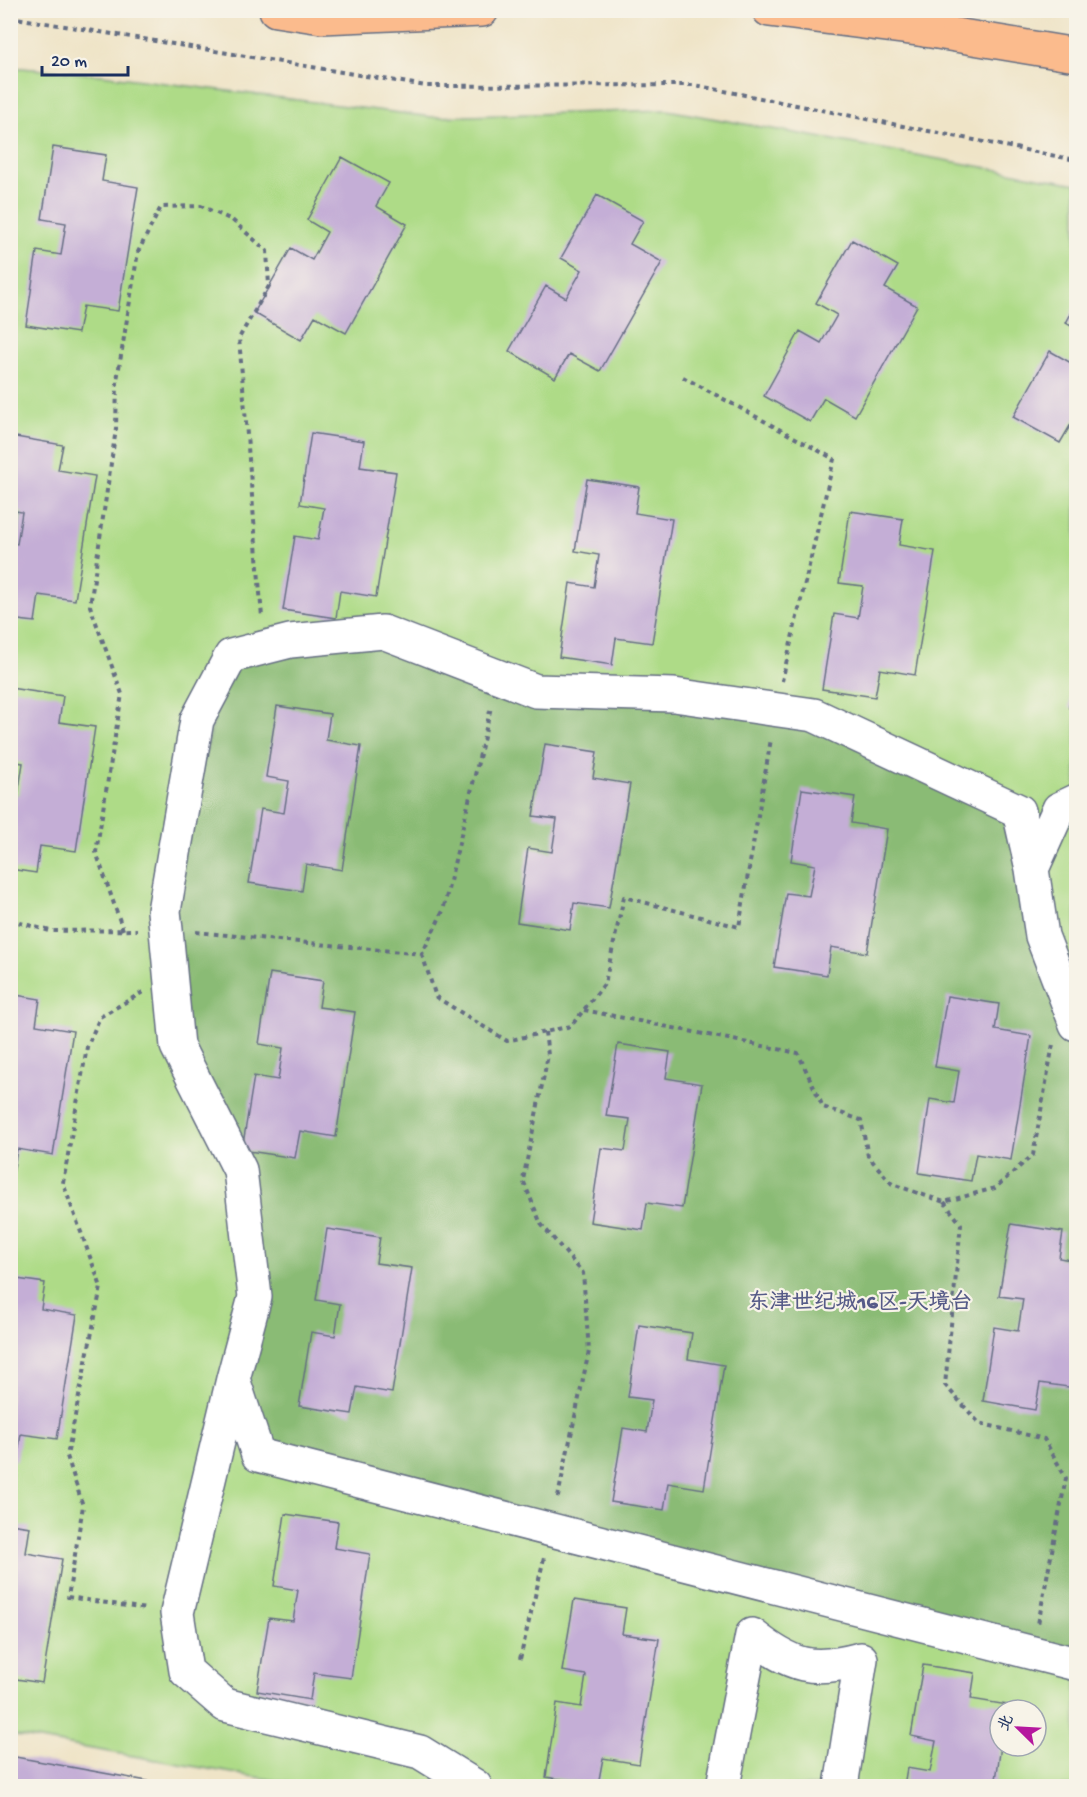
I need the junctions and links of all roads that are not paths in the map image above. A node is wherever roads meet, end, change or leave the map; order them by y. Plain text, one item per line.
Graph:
1 (276, 10) edge
2 (482, 10) edge
3 (769, 10) edge
4 (852, 10) edge
5 (925, 30) junction
6 (1077, 55) edge
7 (1068, 805) edge
8 (1019, 811) junction
9 (1032, 868) junction
10 (1072, 1012) edge
11 (233, 1379) junction
12 (258, 1455) junction
13 (206, 1491) junction
14 (1077, 1664) edge
15 (476, 1786) edge
16 (723, 1786) edge
17 (841, 1786) edge

1 - 2 main road
3 - 5 main road
4 - 5 main road
5 - 6 main road
7 - 8 street
7 - 9 street
8 - 9 street
8 - 11 street
9 - 10 street
11 - 12 street
11 - 13 street
12 - 13 street
12 - 14 street
13 - 15 street
16 - 17 street

